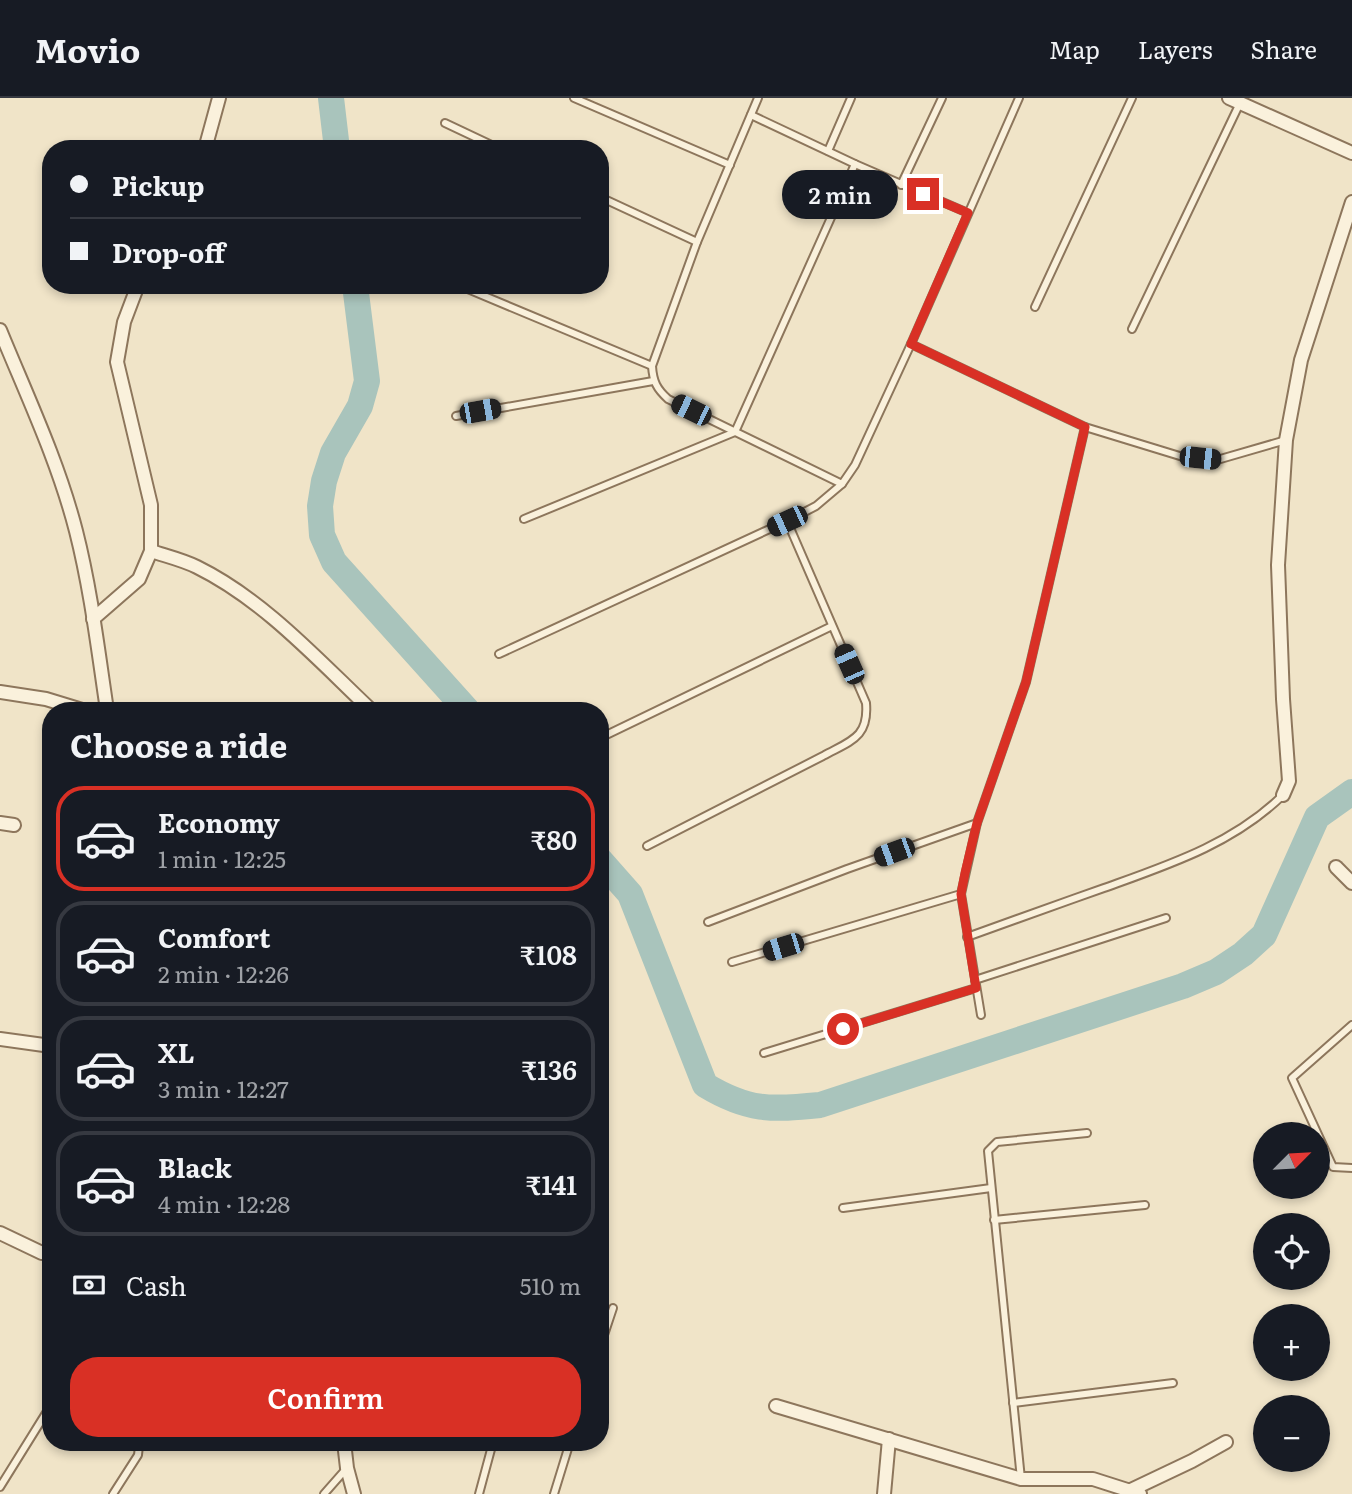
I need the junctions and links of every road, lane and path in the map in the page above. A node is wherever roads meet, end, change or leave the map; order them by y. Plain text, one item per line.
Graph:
1 (219, 98) edge
2 (574, 98) edge
3 (758, 98) edge
4 (852, 98) edge
5 (942, 98) edge
6 (1019, 98) edge
7 (1132, 98) edge
8 (1235, 101) edge
9 (751, 115) junction
10 (445, 123) dead end
11 (207, 140) edge
12 (481, 140) edge
13 (828, 151) junction
14 (1352, 153) edge
15 (855, 164) junction
16 (730, 165) junction
17 (901, 185) junction
18 (609, 201) edge
19 (1352, 202) edge
20 (968, 213) junction
21 (697, 243) junction
22 (135, 294) edge
23 (480, 294) edge
24 (1035, 307) dead end
25 (1132, 329) dead end
26 (0, 330) edge
27 (911, 344) junction
28 (652, 366) junction
29 (653, 381) junction
30 (456, 416) dead end
31 (1085, 427) junction
32 (735, 432) junction
33 (1286, 440) junction
34 (842, 484) junction
35 (524, 519) dead end
36 (787, 521) junction
37 (152, 551) junction
38 (93, 619) junction
39 (832, 626) junction
40 (499, 654) dead end
41 (0, 692) edge
42 (56, 702) edge
43 (106, 702) edge
44 (362, 702) edge
45 (609, 734) edge
46 (1283, 795) joint
47 (0, 823) edge
48 (977, 823) junction
49 (14, 825) dead end
50 (647, 846) dead end
51 (1336, 867) dead end
52 (1352, 883) edge
53 (961, 894) junction
54 (1166, 918) dead end
55 (708, 922) dead end
56 (967, 937) junction
57 (732, 962) dead end
58 (976, 984) junction
59 (981, 1015) dead end
60 (1352, 1025) edge
61 (0, 1038) edge
62 (42, 1045) edge
63 (764, 1053) dead end
64 (1087, 1133) dead end
65 (1352, 1168) edge
66 (991, 1188) junction
67 (1145, 1205) dead end
68 (844, 1208) dead end
69 (994, 1220) junction
70 (0, 1233) edge
71 (42, 1253) dead end
72 (613, 1308) dead end
73 (609, 1320) edge
74 (1173, 1383) dead end
75 (1013, 1403) junction
76 (776, 1406) dead end
77 (42, 1419) edge
78 (889, 1439) junction
79 (1226, 1442) dead end
80 (138, 1451) edge
81 (345, 1451) edge
82 (491, 1451) edge
83 (567, 1451) edge
84 (347, 1468) junction
85 (1021, 1479) junction
86 (0, 1487) edge
87 (1136, 1492) edge
88 (113, 1494) edge
89 (324, 1494) edge
90 (354, 1494) edge
91 (479, 1494) edge
92 (554, 1494) edge
93 (884, 1494) edge

1 - 11 street
2 - 16 lane
3 - 9 lane
4 - 13 lane
5 - 17 lane
6 - 20 lane
7 - 24 lane
8 - 14 street
8 - 25 lane
9 - 13 lane
9 - 16 lane
10 - 12 lane
13 - 15 lane
15 - 17 lane
15 - 32 lane
16 - 21 lane
17 - 20 lane
18 - 21 lane
19 - 33 street
20 - 27 lane
21 - 28 lane
22 - 37 street
23 - 28 lane
26 - 38 street
27 - 31 lane
27 - 34 lane
28 - 29 lane
29 - 30 lane
29 - 32 lane
31 - 33 lane
31 - 48 lane
32 - 34 lane
32 - 35 lane
33 - 46 street
34 - 36 lane
36 - 39 lane
36 - 40 lane
37 - 38 street
37 - 44 street
38 - 43 street
39 - 45 lane
39 - 50 lane
41 - 42 street
46 - 56 lane
47 - 49 street
48 - 53 lane
48 - 55 lane
51 - 52 street
53 - 56 lane
53 - 57 lane
54 - 58 lane
56 - 58 lane
58 - 59 lane
58 - 63 lane
60 - 65 lane
61 - 62 street
64 - 66 lane
66 - 68 lane
66 - 69 lane
67 - 69 lane
69 - 75 lane
70 - 71 street
72 - 73 lane
74 - 75 lane
75 - 85 lane
76 - 78 street
77 - 86 lane
78 - 85 street
78 - 93 street
79 - 87 street
80 - 88 lane
81 - 84 street
82 - 91 lane
83 - 92 lane
84 - 89 lane
84 - 90 street
85 - 87 street

